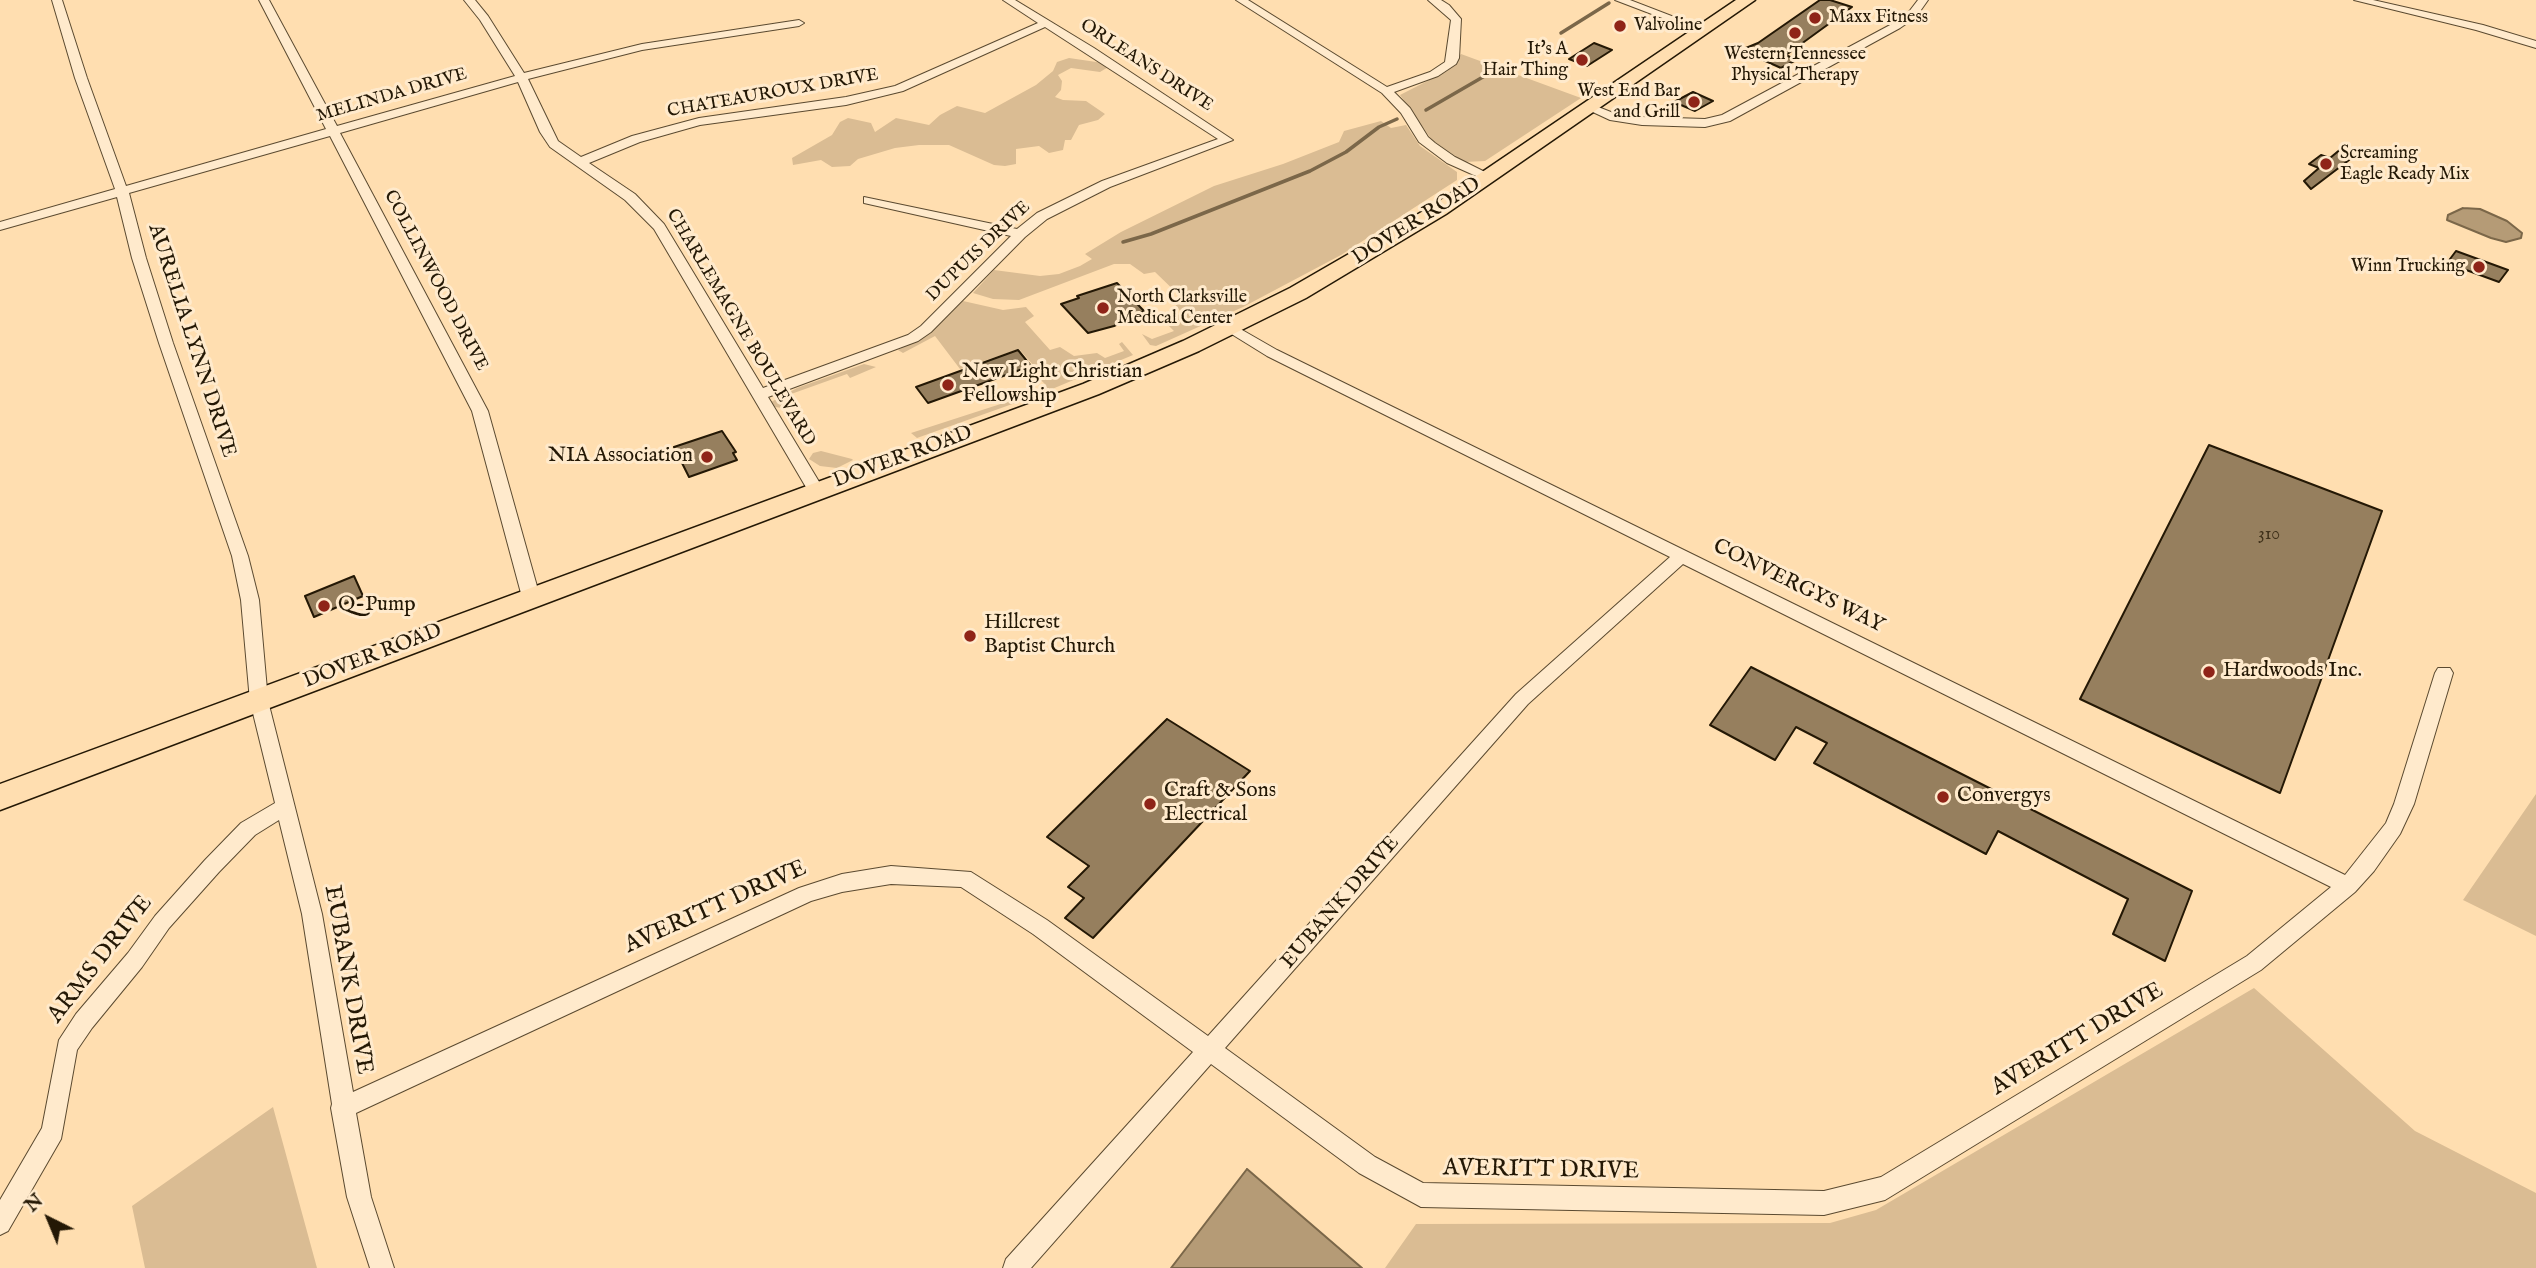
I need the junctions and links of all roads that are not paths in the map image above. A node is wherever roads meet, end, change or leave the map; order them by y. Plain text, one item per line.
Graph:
1 (57, 0) edge
2 (264, 0) edge
3 (469, 0) edge
4 (1008, 0) edge
5 (1241, 0) edge
6 (1433, 0) edge
7 (1620, 0) edge
8 (1748, 0) edge
9 (1923, 0) edge
10 (2360, 0) edge
11 (799, 23) dead end
12 (1046, 23) junction
13 (1703, 30) junction
14 (2536, 45) edge
15 (522, 78) junction
16 (1386, 91) junction
17 (1588, 107) junction
18 (334, 131) junction
19 (1227, 140) joint
20 (581, 162) junction
21 (1489, 177) junction
22 (122, 191) junction
23 (869, 200) dead end
24 (0, 226) edge
25 (1020, 234) junction
26 (1230, 327) junction
27 (759, 394) junction
28 (816, 490) junction
29 (1683, 555) junction
30 (531, 597) junction
31 (2444, 673) dead end
32 (259, 701) junction
33 (0, 797) edge
34 (286, 806) junction
35 (2348, 886) junction
36 (1212, 1050) junction
37 (342, 1108) junction
38 (0, 1223) edge
39 (382, 1268) edge
40 (1015, 1268) edge

1 - 22 street, AURELIA LYNN DRIVE
2 - 18 street, COLLINWOOD DRIVE
3 - 15 street, CHARLEMAGNE BOULEVARD
4 - 12 street, ORLEANS DRIVE
5 - 16 street
6 - 16 street
7 - 13 street
8 - 13 main road, DOVER ROAD
9 - 17 street
10 - 14 street
11 - 15 street, MELINDA DRIVE
12 - 19 street, ORLEANS DRIVE
12 - 20 street, CHATEAUROUX DRIVE
13 - 17 main road, DOVER ROAD
15 - 18 street, MELINDA DRIVE
15 - 20 street, CHARLEMAGNE BOULEVARD
16 - 21 street
17 - 21 main road, DOVER ROAD
18 - 22 street, MELINDA DRIVE
18 - 30 street, COLLINWOOD DRIVE
19 - 25 street, DUPUIS DRIVE
20 - 27 street, CHARLEMAGNE BOULEVARD
21 - 26 main road, DOVER ROAD
22 - 24 street, MELINDA DRIVE
22 - 32 street, AURELIA LYNN DRIVE
23 - 25 street
25 - 27 street, DUPUIS DRIVE
26 - 28 main road, DOVER ROAD
26 - 29 street, CONVERGYS WAY
27 - 28 street, CHARLEMAGNE BOULEVARD
28 - 30 main road, DOVER ROAD
29 - 35 street, CONVERGYS WAY
29 - 36 street, EUBANK DRIVE
30 - 32 main road, DOVER ROAD
31 - 35 street, AVERITT DRIVE
32 - 33 main road, DOVER ROAD
32 - 34 street, EUBANK DRIVE
34 - 37 street, EUBANK DRIVE
34 - 38 street, ARMS DRIVE
35 - 36 street, AVERITT DRIVE
36 - 37 street, AVERITT DRIVE
36 - 40 street, EUBANK DRIVE
37 - 39 street, EUBANK DRIVE

